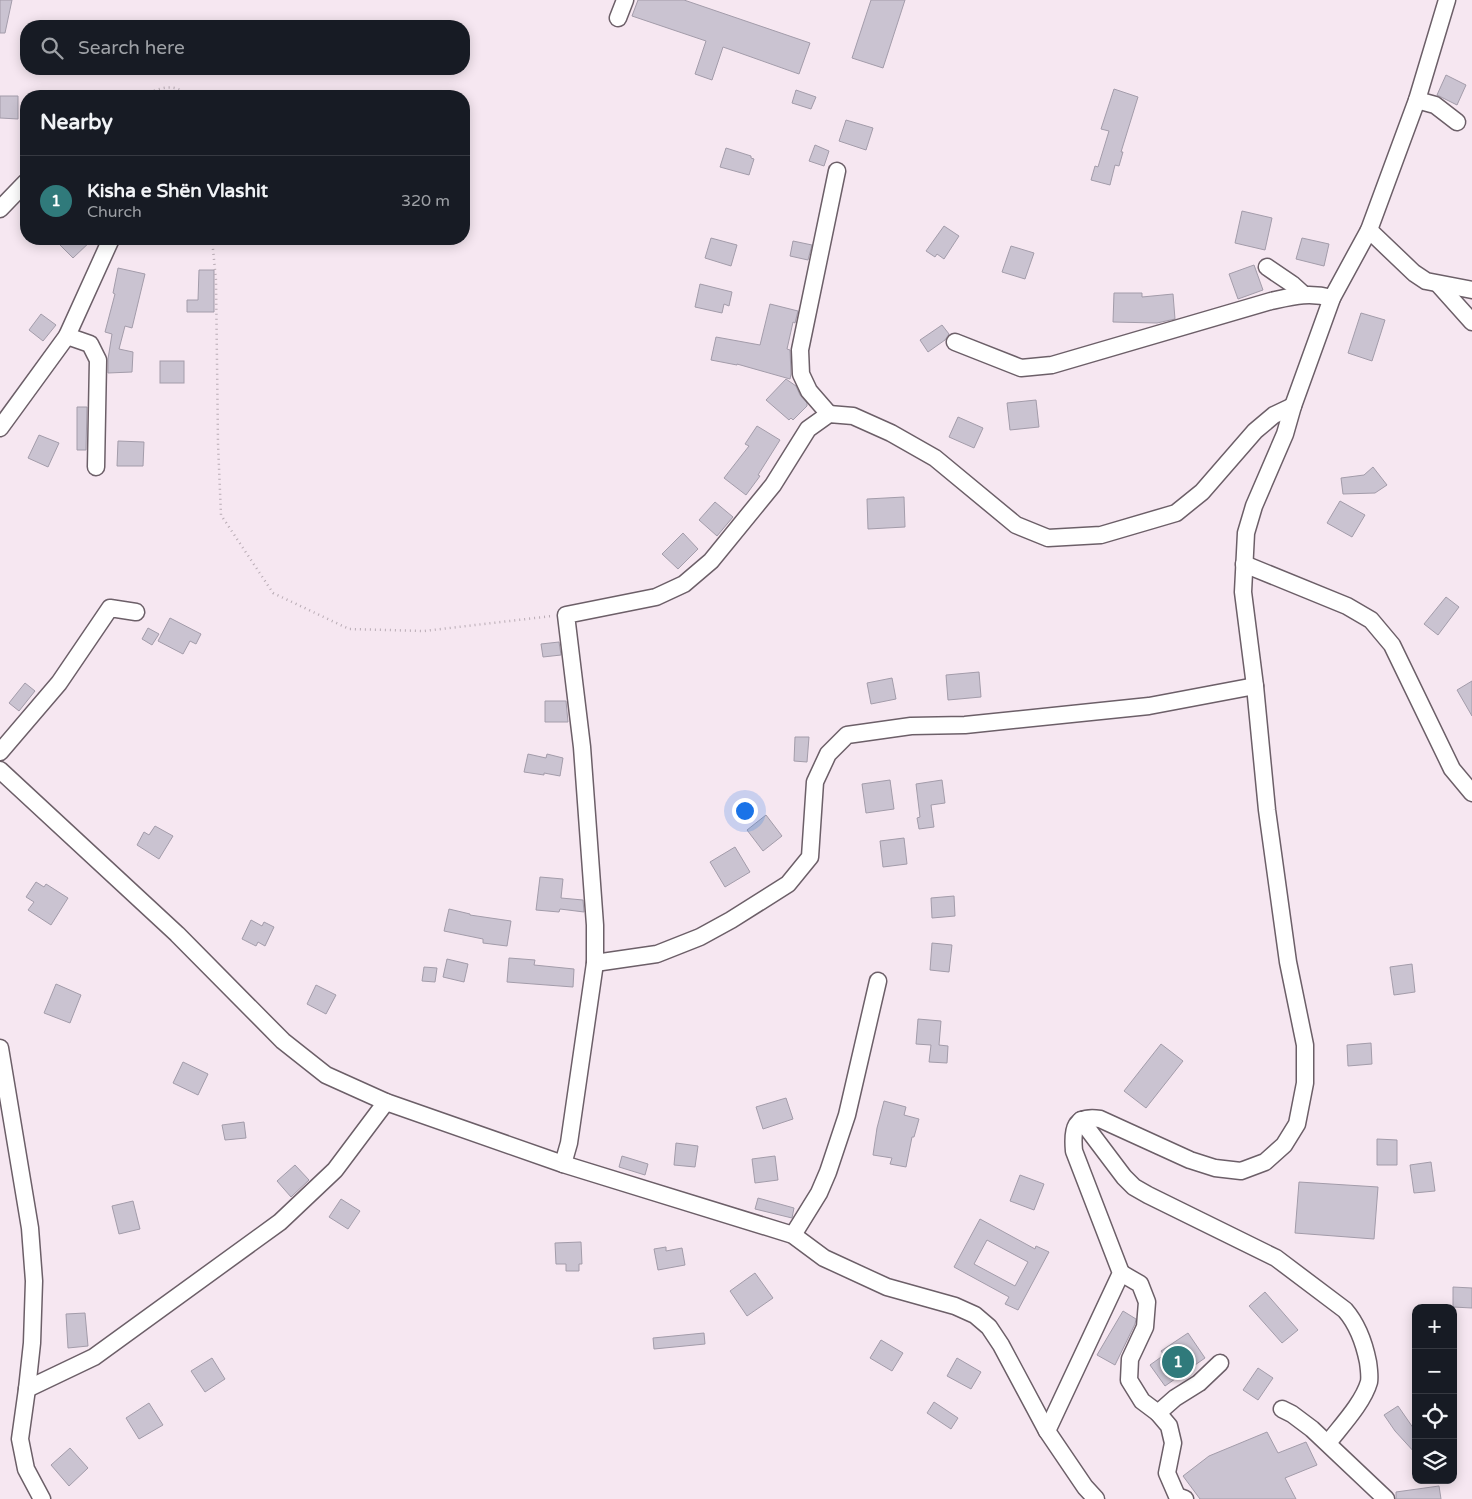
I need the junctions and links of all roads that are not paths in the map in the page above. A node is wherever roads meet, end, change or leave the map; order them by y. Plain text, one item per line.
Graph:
1 (624, 0) edge
2 (1447, 0) edge
3 (618, 18) dead end
4 (1417, 100) junction
5 (1457, 122) dead end
6 (837, 171) dead end
7 (20, 188) edge
8 (0, 208) edge
9 (1369, 230) junction
10 (108, 245) edge
11 (1267, 267) dead end
12 (1438, 284) junction
13 (1472, 290) edge
14 (1303, 294) junction
15 (1332, 298) junction
16 (1472, 322) edge
17 (66, 336) junction
18 (955, 342) dead end
19 (1293, 406) junction
20 (829, 414) junction
21 (0, 428) edge
22 (96, 467) dead end
23 (1244, 564) junction
24 (136, 612) dead end
25 (1255, 686) junction
26 (0, 752) edge
27 (0, 770) edge
28 (1472, 793) edge
29 (595, 963) junction
30 (878, 981) dead end
31 (0, 1048) edge
32 (386, 1102) junction
33 (1081, 1120) junction
34 (563, 1164) junction
35 (792, 1235) junction
36 (1121, 1274) junction
37 (1220, 1363) dead end
38 (27, 1389) junction
39 (1282, 1409) dead end
40 (1158, 1413) junction
41 (1047, 1431) junction
42 (1328, 1443) junction
43 (42, 1499) edge
44 (1096, 1499) edge
45 (1185, 1499) edge
46 (1386, 1499) edge

1 - 3 street
2 - 4 street
4 - 5 street
4 - 9 street
6 - 20 street
7 - 8 street
9 - 12 street
9 - 15 street
10 - 17 street
11 - 14 street
12 - 13 street
12 - 16 street
14 - 15 street
14 - 18 street
15 - 19 street
17 - 21 street
17 - 22 street
19 - 20 street
19 - 23 street
20 - 29 street
23 - 25 street
23 - 28 street
24 - 26 street
25 - 29 street
25 - 33 street
27 - 32 street
29 - 34 street
30 - 35 street
31 - 38 street
32 - 34 street
32 - 38 street
33 - 36 street
33 - 42 street
34 - 35 street
35 - 41 street
36 - 40 street
36 - 41 street
37 - 40 street
38 - 43 street
39 - 42 street
40 - 45 street
41 - 44 street
42 - 46 street

